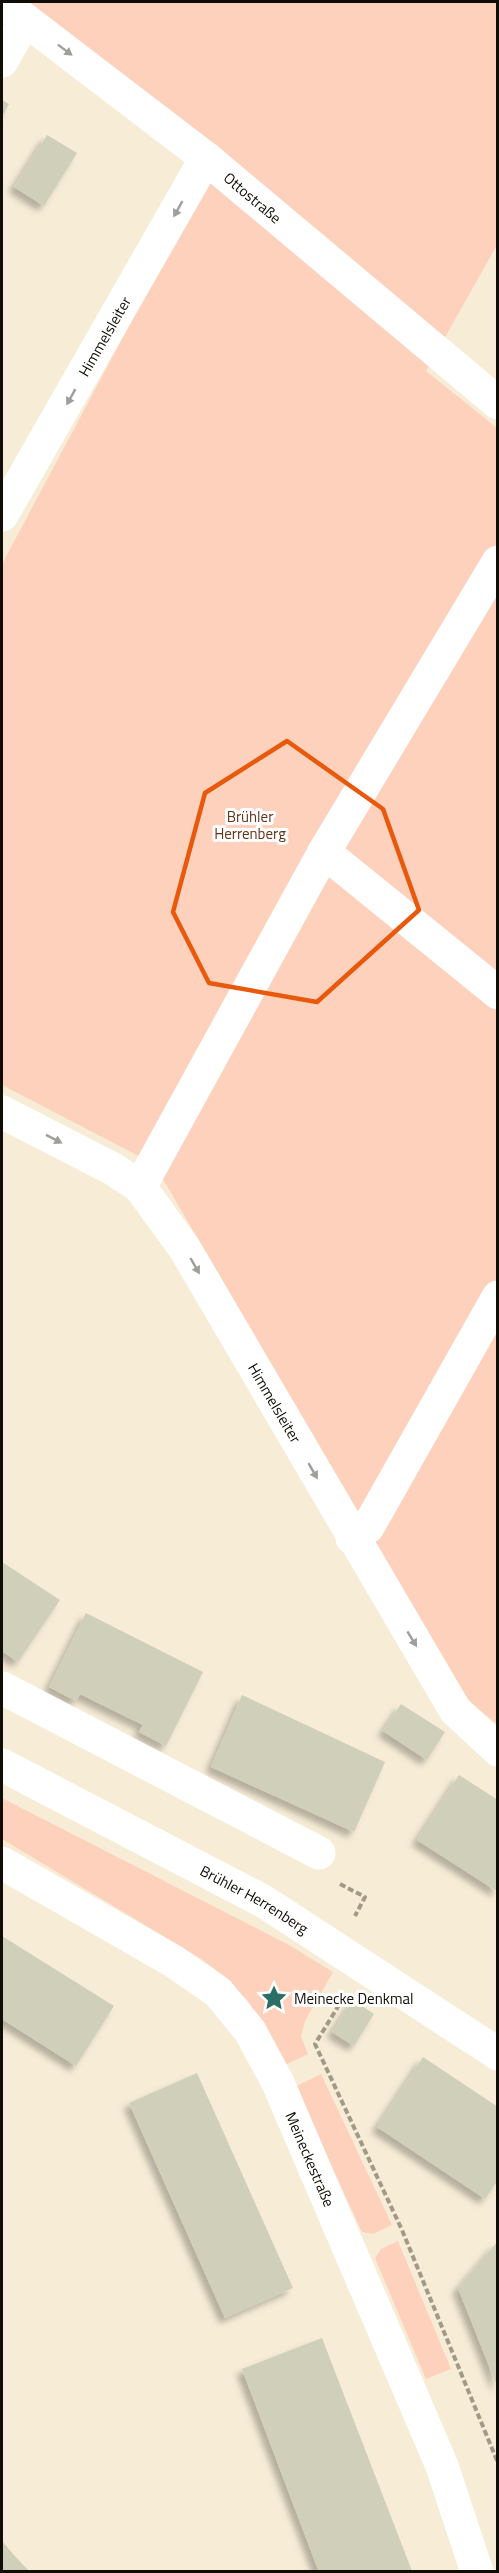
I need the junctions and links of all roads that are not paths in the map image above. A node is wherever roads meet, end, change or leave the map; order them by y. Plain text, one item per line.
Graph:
1 (13, 11) edge
2 (2, 61) edge
3 (206, 158) junction
4 (498, 403) edge
5 (2, 516) edge
6 (498, 562) edge
7 (324, 852) junction
8 (498, 993) edge
9 (2, 1112) edge
10 (140, 1187) junction
11 (498, 1296) edge
12 (352, 1538) junction
13 (2, 1688) edge
14 (498, 1750) edge
15 (2, 1765) edge
16 (319, 1853) dead end
17 (2, 1863) edge
18 (498, 2054) edge
19 (477, 2571) edge

1 - 2 street
1 -> 3 street, Ottostraße
3 - 4 street, Ottostraße
3 -> 5 street, Himmelsleiter
6 - 7 street
7 - 8 street
7 - 10 street
9 -> 10 street, Himmelsleiter
10 -> 12 street, Himmelsleiter
11 - 12 street
12 -> 14 street, Himmelsleiter
13 - 16 street
15 - 18 street, Brühler Herrenberg
17 - 19 street, Meineckestraße

